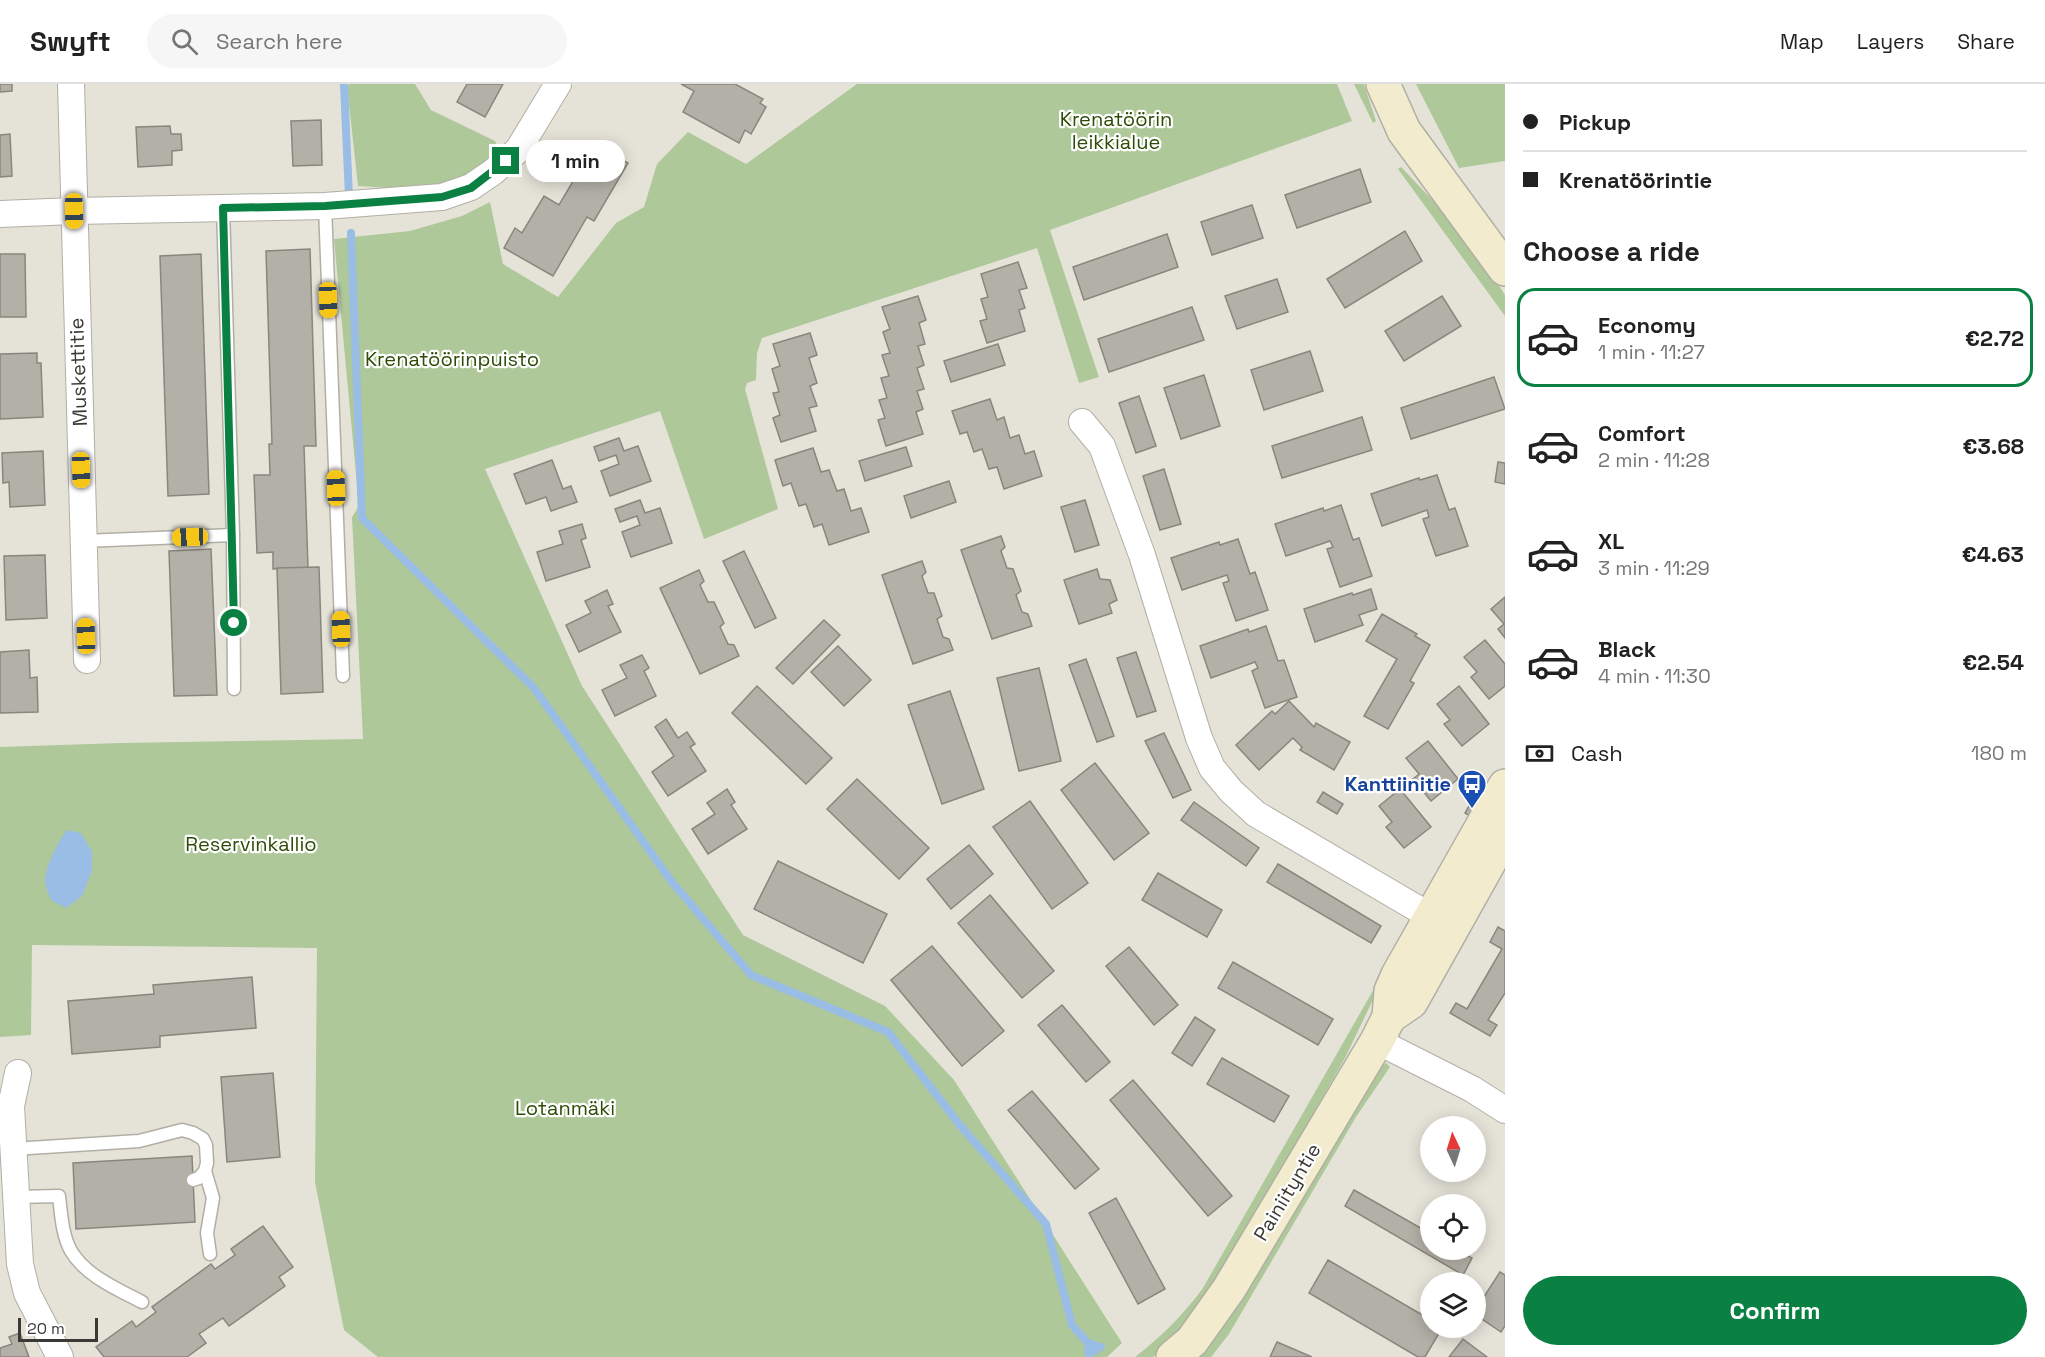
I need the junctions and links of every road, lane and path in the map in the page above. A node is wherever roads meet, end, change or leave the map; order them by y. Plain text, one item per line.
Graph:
1 (71, 84) edge
2 (558, 84) edge
3 (1383, 84) edge
4 (325, 206) junction
5 (223, 208) junction
6 (74, 211) junction
7 (0, 214) edge
8 (1505, 269) edge
9 (1082, 422) dead end
10 (233, 535) junction
11 (83, 541) junction
12 (87, 660) dead end
13 (343, 676) dead end
14 (234, 689) dead end
15 (1505, 786) edge
16 (1505, 834) edge
17 (1442, 923) junction
18 (1383, 1029) junction
19 (18, 1073) dead end
20 (1505, 1110) edge
21 (13, 1149) junction
22 (205, 1172) junction
23 (193, 1180) dead end
24 (16, 1197) junction
25 (210, 1254) dead end
26 (142, 1302) dead end
27 (60, 1357) edge
28 (1173, 1357) edge

1 - 6 street, Muskettitie
2 - 4 street
3 - 8 street
4 - 5 street
4 - 13 lane
5 - 6 street
5 - 10 lane
6 - 7 street
6 - 11 street, Muskettitie
9 - 17 street
10 - 11 lane
10 - 14 lane
11 - 12 street, Muskettitie
15 - 17 street, Painiityntie
16 - 17 street, Painiityntie
17 - 18 street, Painiityntie
18 - 20 street
18 - 28 street, Painiityntie
19 - 21 street
21 - 22 lane
21 - 24 street
22 - 23 lane
22 - 25 lane
24 - 26 lane
24 - 27 street

